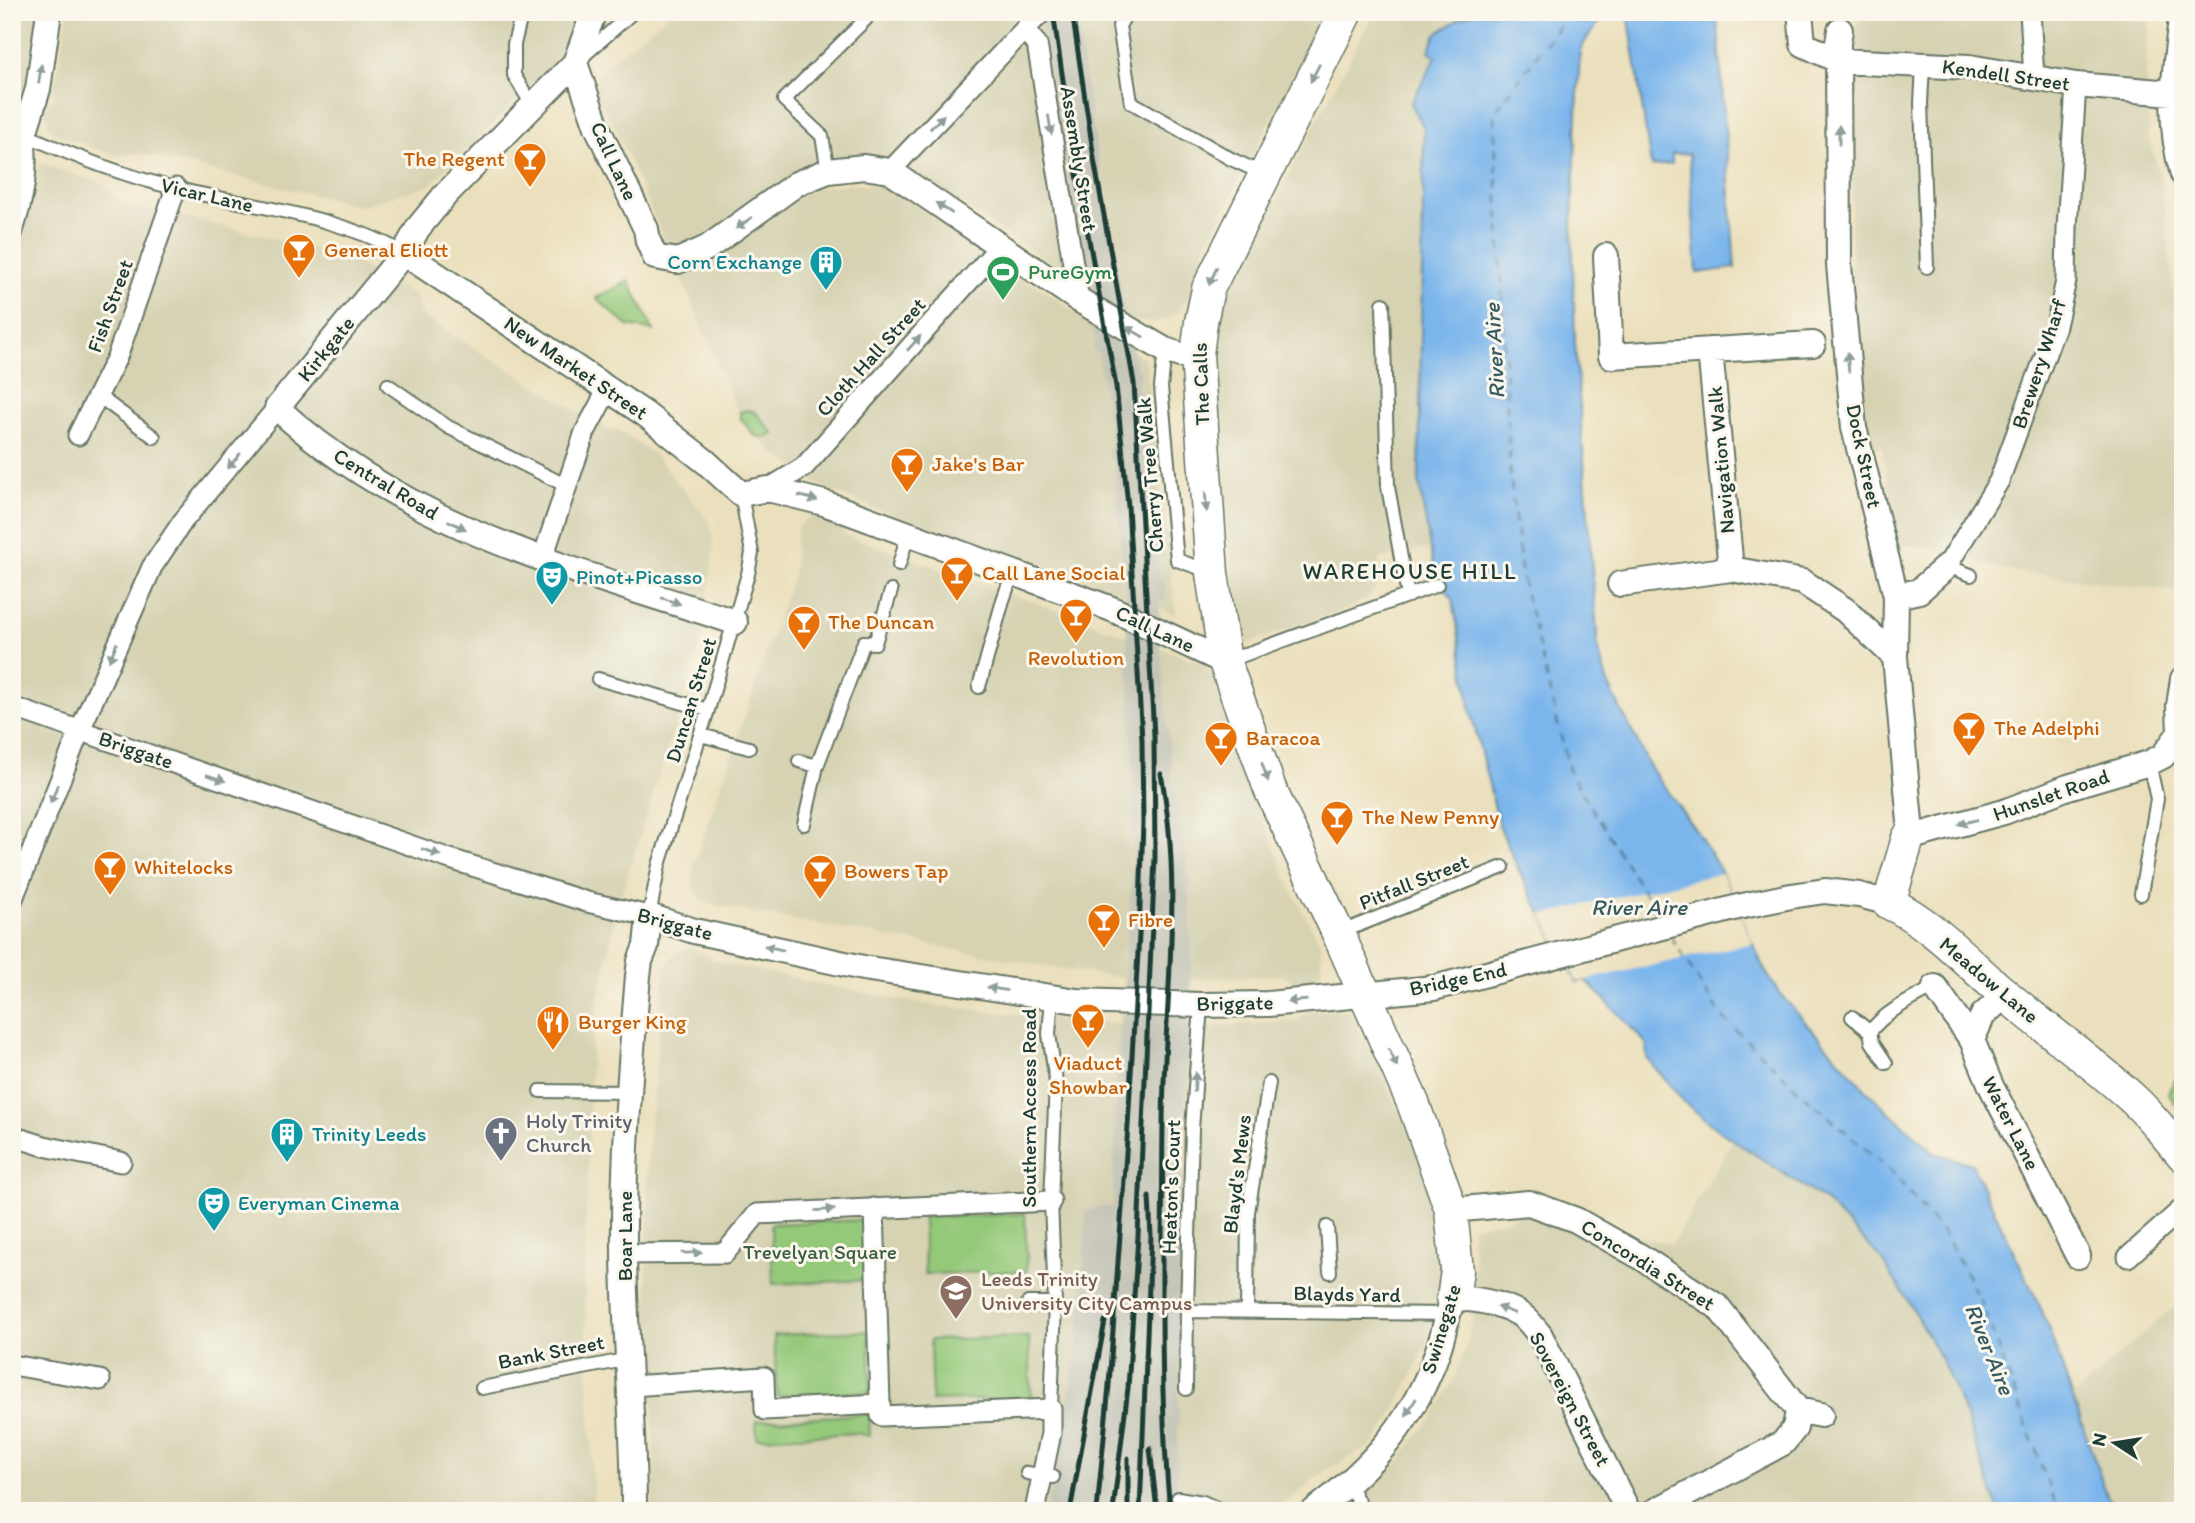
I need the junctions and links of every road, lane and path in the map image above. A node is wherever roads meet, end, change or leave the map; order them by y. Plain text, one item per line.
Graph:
1 (49, 12) edge
2 (522, 12) edge
3 (594, 12) edge
4 (633, 12) edge
5 (860, 12) edge
6 (1126, 12) edge
7 (1346, 12) edge
8 (1800, 12) edge
9 (2030, 12) edge
10 (2182, 12) edge
11 (1040, 14) edge
12 (1024, 30) junction
13 (1840, 30) dead end
14 (1839, 61) junction
15 (575, 63) junction
16 (1923, 65) junction
17 (2034, 78) junction
18 (2076, 85) junction
19 (2172, 93) junction
20 (532, 105) junction
21 (18, 131) edge
22 (828, 171) junction
23 (890, 171) junction
24 (1264, 174) junction
25 (2183, 174) edge
26 (176, 188) junction
27 (12, 234) edge
28 (1000, 246) junction
29 (404, 253) junction
30 (1606, 256) dead end
31 (1927, 267) dead end
32 (1079, 300) junction
33 (1383, 304) dead end
34 (1812, 344) dead end
35 (1165, 350) junction
36 (1710, 351) junction
37 (1197, 355) junction
38 (388, 386) dead end
39 (608, 389) junction
40 (97, 396) junction
41 (277, 408) junction
42 (78, 435) dead end
43 (154, 438) dead end
44 (567, 486) junction
45 (768, 489) junction
46 (741, 495) junction
47 (908, 534) junction
48 (542, 560) junction
49 (899, 565) dead end
50 (1947, 566) junction
51 (1731, 569) junction
52 (1013, 572) junction
53 (1212, 573) junction
54 (1970, 575) dead end
55 (1620, 584) dead end
56 (1437, 585) dead end
57 (891, 591) dead end
58 (1408, 596) junction
59 (1896, 596) junction
60 (735, 622) junction
61 (1895, 657) junction
62 (1225, 662) junction
63 (2183, 679) edge
64 (598, 680) dead end
65 (979, 687) dead end
66 (12, 708) edge
67 (708, 710) junction
68 (80, 730) junction
69 (2181, 732) edge
70 (701, 735) junction
71 (749, 748) dead end
72 (799, 761) dead end
73 (2149, 763) junction
74 (817, 766) junction
75 (804, 824) dead end
76 (1908, 838) junction
77 (1503, 867) dead end
78 (2141, 894) dead end
79 (12, 901) edge
80 (1889, 903) junction
81 (1756, 904) joint
82 (649, 916) junction
83 (1338, 933) junction
84 (1935, 987) joint
85 (2006, 995) junction
86 (1365, 996) junction
87 (1052, 998) junction
88 (1201, 1005) junction
89 (1852, 1017) dead end
90 (1870, 1032) junction
91 (1972, 1040) junction
92 (1886, 1063) dead end
93 (1269, 1083) dead end
94 (540, 1091) dead end
95 (629, 1092) junction
96 (12, 1136) edge
97 (2183, 1155) edge
98 (121, 1162) dead end
99 (1051, 1201) junction
100 (874, 1208) junction
101 (2183, 1208) edge
102 (1451, 1210) junction
103 (1328, 1227) dead end
104 (624, 1254) junction
105 (2078, 1256) dead end
106 (2128, 1257) dead end
107 (1330, 1272) dead end
108 (1028, 1303) dead end
109 (1055, 1303) junction
110 (1450, 1306) junction
111 (1187, 1311) junction
112 (1247, 1312) junction
113 (629, 1359) junction
114 (12, 1365) edge
115 (100, 1380) dead end
116 (631, 1386) junction
117 (482, 1388) dead end
118 (1186, 1389) dead end
119 (880, 1404) junction
120 (1051, 1409) junction
121 (1349, 1484) junction
122 (1178, 1498) dead end
123 (634, 1511) edge
124 (1035, 1511) edge
125 (1223, 1511) edge
126 (1314, 1511) edge
127 (1363, 1511) edge
128 (1628, 1511) edge
129 (1654, 1511) edge

21 -> 1 street
2 - 20 lane
3 - 15 street
4 - 15 lane, Kirkgate
5 - 22 lane
6 - 24 lane
7 -> 24 street, The Calls
8 - 14 street
9 - 17 street
10 - 19 street
11 - 12 street
23 -> 12 street
12 -> 32 street, Assembly Street
13 - 14 street, Dock Street
14 - 16 street, Kendell Street
59 -> 14 street, Dock Street
15 - 20 street, Kirkgate
22 -> 15 street, Call Lane
16 - 17 street, Kendell Street
16 - 31 lane
17 - 18 street, Kendell Street
18 - 19 street, Kendell Street
18 - 50 street, Brewery Wharf
19 - 25 street
20 - 29 street, Kirkgate
21 - 26 lane, Vicar Lane
21 - 27 street
22 - 23 street
28 -> 23 street
24 -> 37 street, The Calls
26 - 29 lane, Vicar Lane
26 - 40 street, Fish Street
28 - 32 street
45 -> 28 street, Cloth Hall Street
29 - 39 street, New Market Street
29 - 41 street, Kirkgate
30 - 36 street
35 -> 32 street
33 - 58 lane
34 - 36 street
35 - 37 street
35 - 53 lane, Cherry Tree Walk
36 - 51 street, Navigation Walk
37 -> 53 street, The Calls
38 - 44 lane
39 - 44 street
39 - 46 street, New Market Street
40 - 42 street, Fish Street
40 - 43 lane
41 -> 48 street, Central Road
41 -> 68 street, Kirkgate
44 - 48 street
45 - 46 street, Call Lane
45 -> 47 street, Call Lane
46 - 60 lane, Duncan Street
47 - 49 lane
47 - 52 street, Call Lane
48 -> 60 street, Central Road
50 - 54 lane
50 - 59 street, Brewery Wharf
51 - 55 street
51 - 61 street
52 - 62 street, Call Lane
52 - 65 lane
53 - 62 street, The Calls
56 - 58 lane
57 - 74 lane
58 - 62 lane
59 - 61 street, Dock Street
60 - 67 lane, Duncan Street
61 - 76 street, Dock Street
62 -> 83 street
63 - 69 street
64 - 67 lane
66 - 68 street, Briggate
67 - 70 lane, Duncan Street
68 -> 79 street, Kirkgate
68 -> 82 street, Briggate
69 - 73 street, Hunslet Road
70 - 71 lane
70 - 82 lane, Duncan Street
72 - 74 lane
73 -> 76 street, Hunslet Road
73 - 78 lane
74 - 75 lane
76 - 80 street
77 - 83 lane, Pitfall Street
80 - 81 street, Meadow Lane
80 - 85 street, Meadow Lane
81 - 86 street, Bridge End
87 -> 82 street, Briggate
82 - 95 street, Boar Lane
83 - 86 street
84 - 90 lane
84 - 91 street
85 - 91 street
85 - 97 street, Meadow Lane
86 -> 88 street, Briggate
86 -> 102 street, Swinegate
87 - 88 street, Briggate
87 - 99 lane, Southern Access Road
111 -> 88 lane, Heaton's Court
89 - 90 lane
90 - 92 lane
91 - 105 street, Water Lane
93 - 112 lane, Blayd's Mews
94 - 95 lane
95 - 104 street, Boar Lane
96 - 98 street
99 - 100 street
99 - 109 lane, Southern Access Road
104 -> 100 street
100 - 119 street
101 - 106 street
102 - 110 street, Swinegate
102 - 129 street, Concordia Street
103 - 107 lane
104 - 113 street, Boar Lane
108 - 109 lane
109 - 120 lane, Southern Access Road
110 - 112 lane, Blayds Yard
110 -> 121 street, Swinegate
128 -> 110 street, Sovereign Street
111 - 112 lane
111 - 118 lane, Heaton's Court
113 - 116 street, Boar Lane
113 - 117 lane, Bank Street
114 - 115 street
116 - 119 street
116 - 123 street, Boar Lane
119 - 120 street
120 - 124 street, Southern Access Road
121 - 126 street, Swinegate
121 - 127 lane
122 - 125 lane

